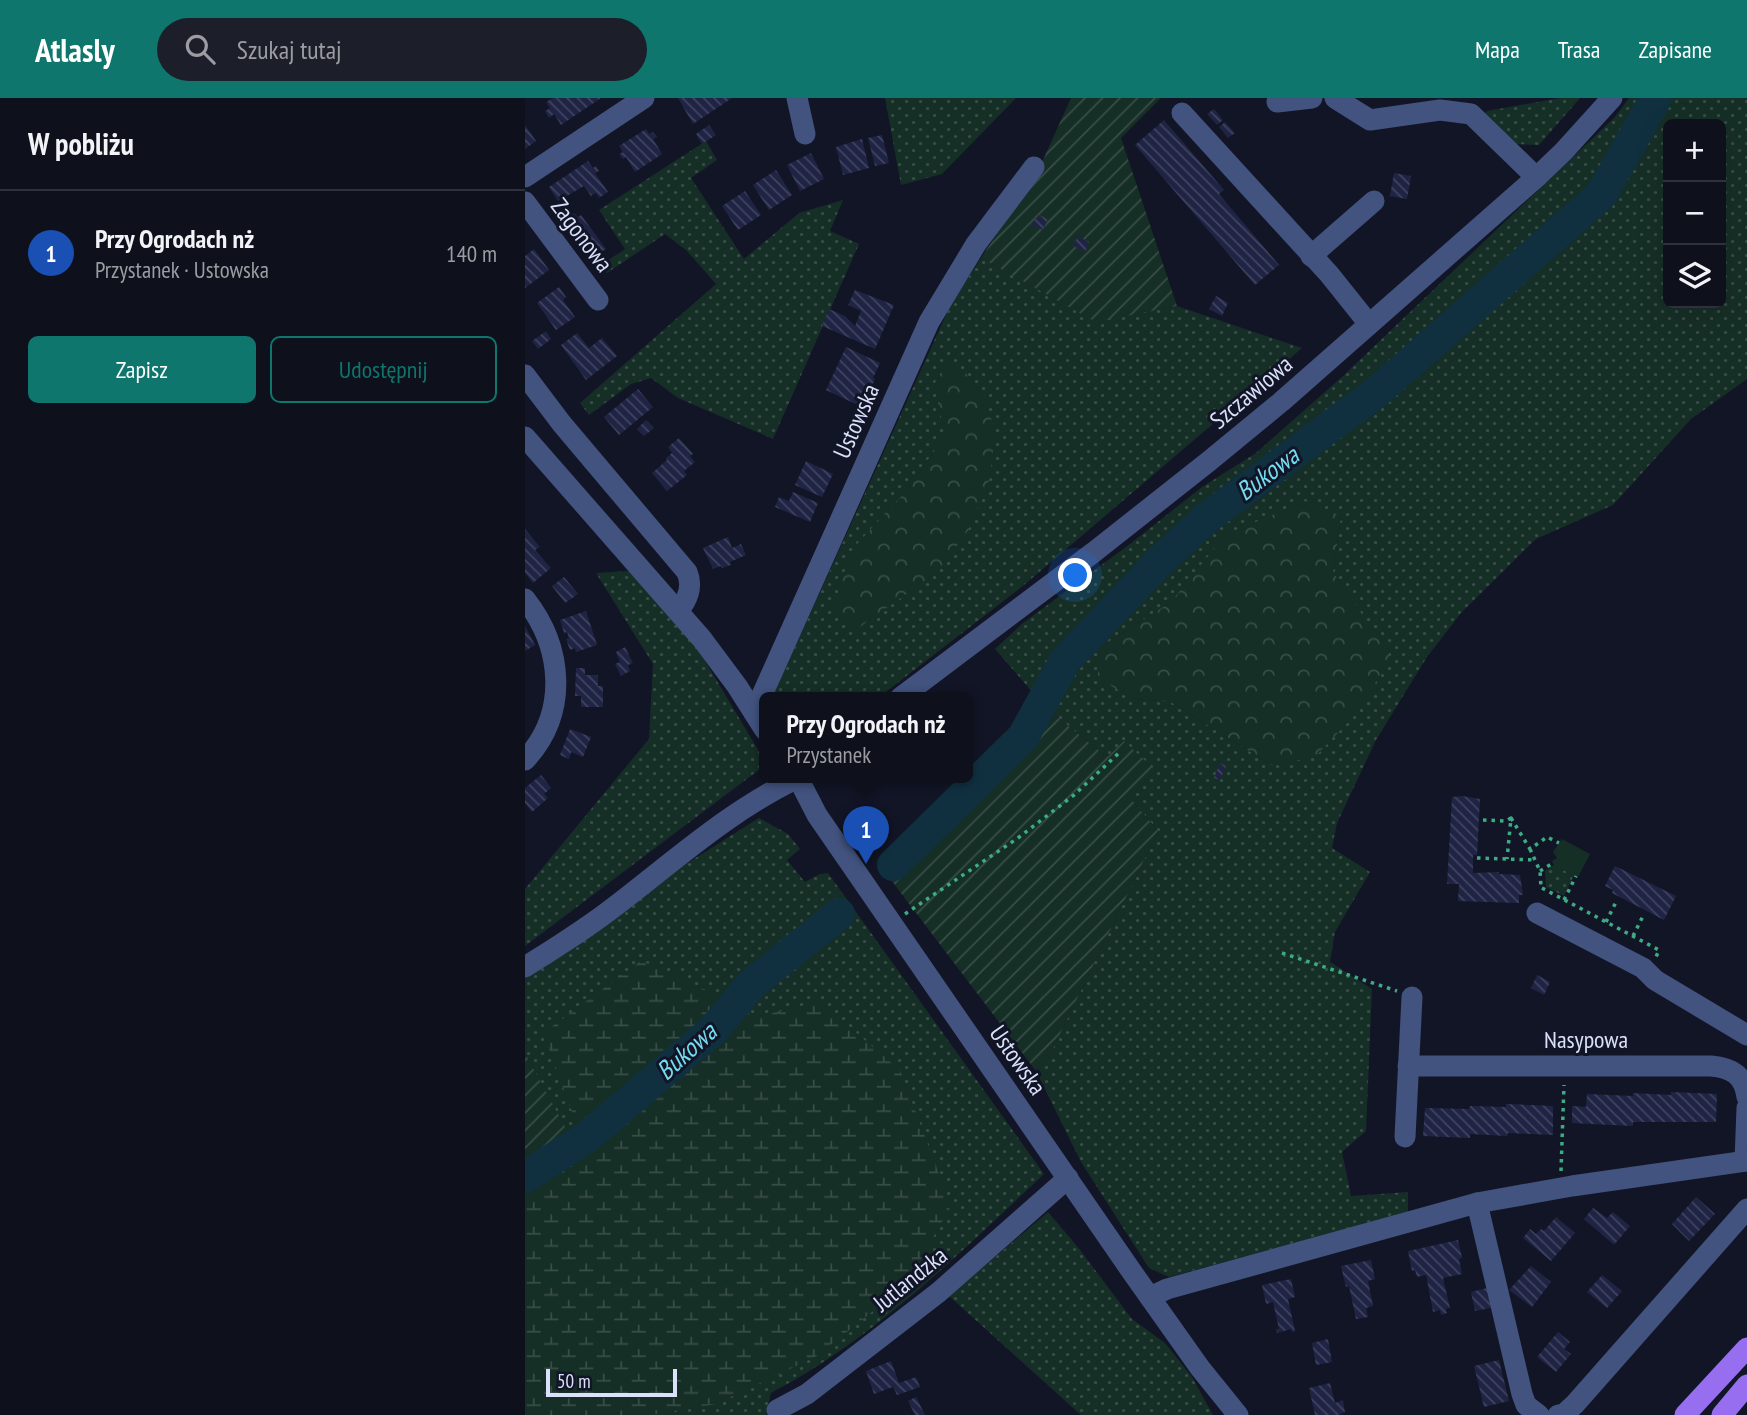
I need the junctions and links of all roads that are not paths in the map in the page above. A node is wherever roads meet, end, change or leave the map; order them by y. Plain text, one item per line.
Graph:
1 (644, 98) edge
2 (797, 98) edge
3 (1312, 98) edge
4 (1335, 98) edge
5 (1612, 98) edge
6 (1277, 102) dead end
7 (1182, 113) dead end
8 (805, 134) dead end
9 (1034, 167) dead end
10 (525, 177) edge
11 (1536, 177) junction
12 (1374, 201) dead end
13 (525, 202) edge
14 (1311, 257) junction
15 (598, 300) dead end
16 (1369, 324) junction
17 (525, 375) edge
18 (525, 437) edge
19 (525, 599) edge
20 (678, 611) junction
21 (771, 692) edge
22 (908, 692) edge
23 (759, 721) edge
24 (525, 760) edge
25 (786, 783) edge
26 (801, 783) edge
27 (1538, 914) road end
28 (525, 967) edge
29 (1412, 997) road end
30 (1747, 1035) edge
31 (1408, 1066) junction
32 (1747, 1097) edge
33 (1747, 1108) edge
34 (1405, 1137) dead end
35 (1746, 1161) edge
36 (1068, 1178) junction
37 (1477, 1203) junction
38 (1747, 1209) edge
39 (1150, 1297) junction
40 (1747, 1348) edge
41 (1201, 1368) junction
42 (1747, 1385) edge
43 (777, 1410) dead end
44 (1226, 1415) edge
45 (1238, 1415) edge
46 (1539, 1415) edge
47 (1558, 1415) edge
48 (1685, 1415) edge
49 (1722, 1415) edge

1 - 10 street
2 - 8 street
3 - 6 street
4 - 11 street
5 - 11 street, Szczawiowa
7 - 14 street
9 - 21 street, Ustowska
11 - 16 street, Szczawiowa
12 - 14 street
13 - 15 street, Zagonowa
14 - 16 street
16 - 22 street, Szczawiowa
17 - 20 street
18 - 20 street, Ustowska
19 - 24 street
20 - 23 street, Ustowska
25 - 28 street
26 - 36 street, Ustowska
27 - 30 street
29 - 31 street
31 - 32 street, Nasypowa
31 - 34 street
33 - 35 street
35 - 37 street
36 - 39 street, Ustowska
36 - 43 street, Jutlandzka
37 - 39 street
37 - 46 street
38 - 47 street
39 - 41 street, Ustowska
40 - 48 main road
41 - 44 street, Ustowska
41 - 45 street, Ustowska
42 - 49 main road

